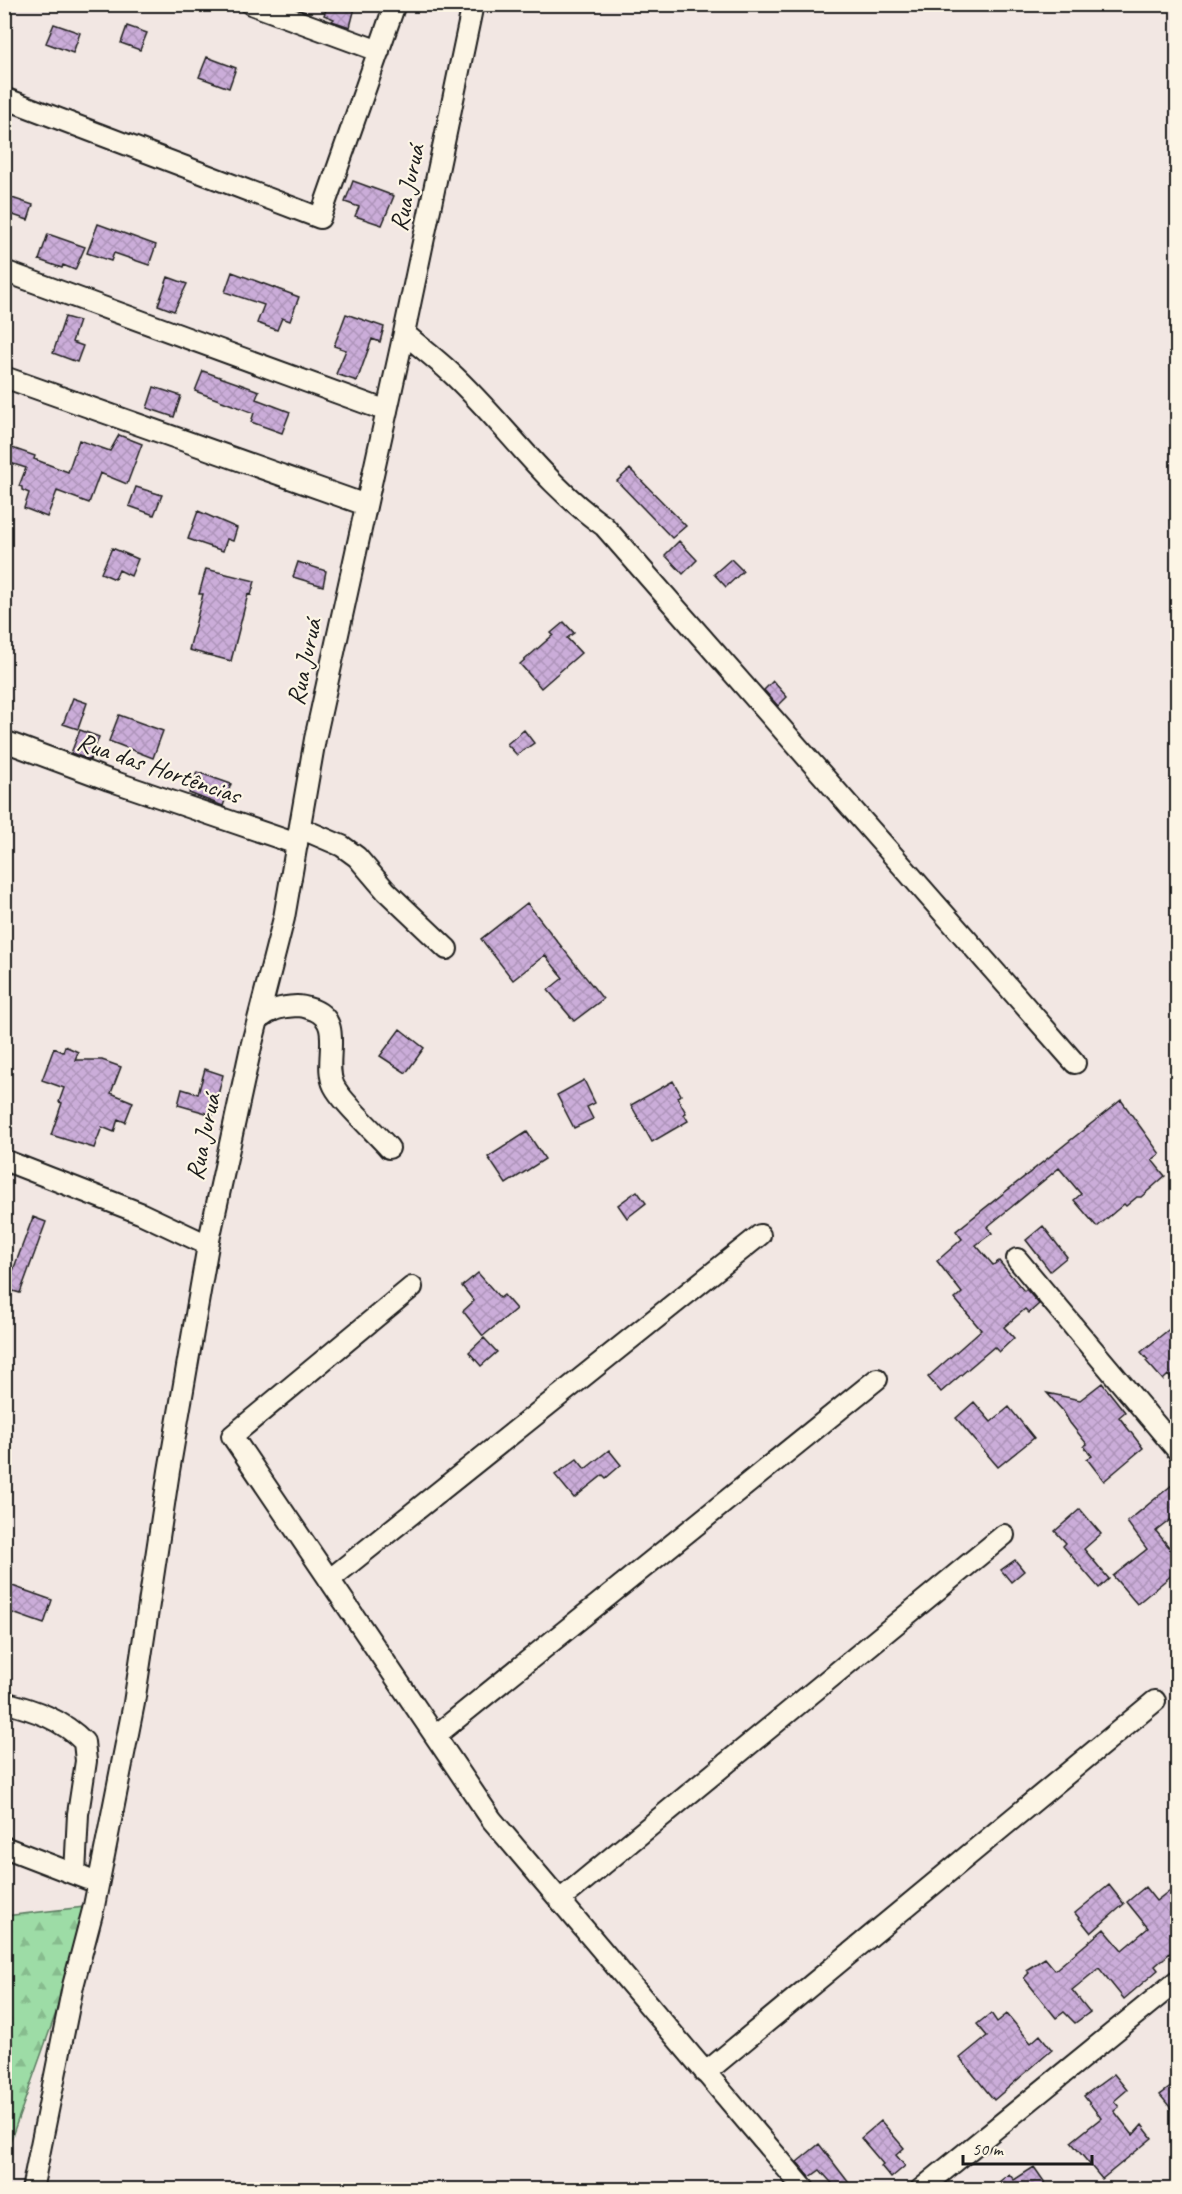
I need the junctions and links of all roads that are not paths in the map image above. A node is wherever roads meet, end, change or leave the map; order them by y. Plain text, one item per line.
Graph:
1 (251, 4) edge
2 (395, 4) edge
3 (473, 4) edge
4 (379, 51) junction
5 (4, 98) edge
6 (4, 271) edge
7 (404, 333) junction
8 (4, 377) edge
9 (387, 411) junction
10 (366, 505) junction
11 (4, 741) edge
12 (298, 836) junction
13 (447, 949) dead end
14 (259, 1019) junction
15 (1075, 1063) dead end
16 (389, 1148) dead end
17 (4, 1160) edge
18 (760, 1235) dead end
19 (208, 1245) junction
20 (1017, 1259) dead end
21 (412, 1287) dead end
22 (878, 1379) dead end
23 (1178, 1451) edge
24 (1004, 1534) dead end
25 (329, 1580) junction
26 (1155, 1701) dead end
27 (4, 1702) edge
28 (435, 1736) junction
29 (4, 1847) edge
30 (75, 1874) junction
31 (97, 1884) junction
32 (560, 1900) junction
33 (1178, 1980) edge
34 (705, 2073) junction
35 (32, 2190) edge
36 (805, 2190) edge
37 (920, 2190) edge

1 - 4 street
2 - 4 street
3 - 7 street, Rua Juruá
4 - 5 street
6 - 9 street
7 - 9 street, Rua Juruá
7 - 15 street
8 - 10 street
9 - 10 street, Rua Juruá
10 - 12 street, Rua Juruá
11 - 12 street, Rua das Hortências
12 - 13 street, Rua das Hortências
12 - 14 street, Rua Juruá
14 - 16 street
14 - 19 street, Rua Juruá
17 - 19 street
18 - 25 street
19 - 31 street, Rua Juruá
20 - 23 street
21 - 25 street
22 - 28 street
24 - 32 street
25 - 28 street
26 - 34 street
27 - 30 street
28 - 32 street
29 - 30 street
30 - 31 street
31 - 35 street, Rua Juruá
32 - 34 street
33 - 37 street
34 - 36 street

